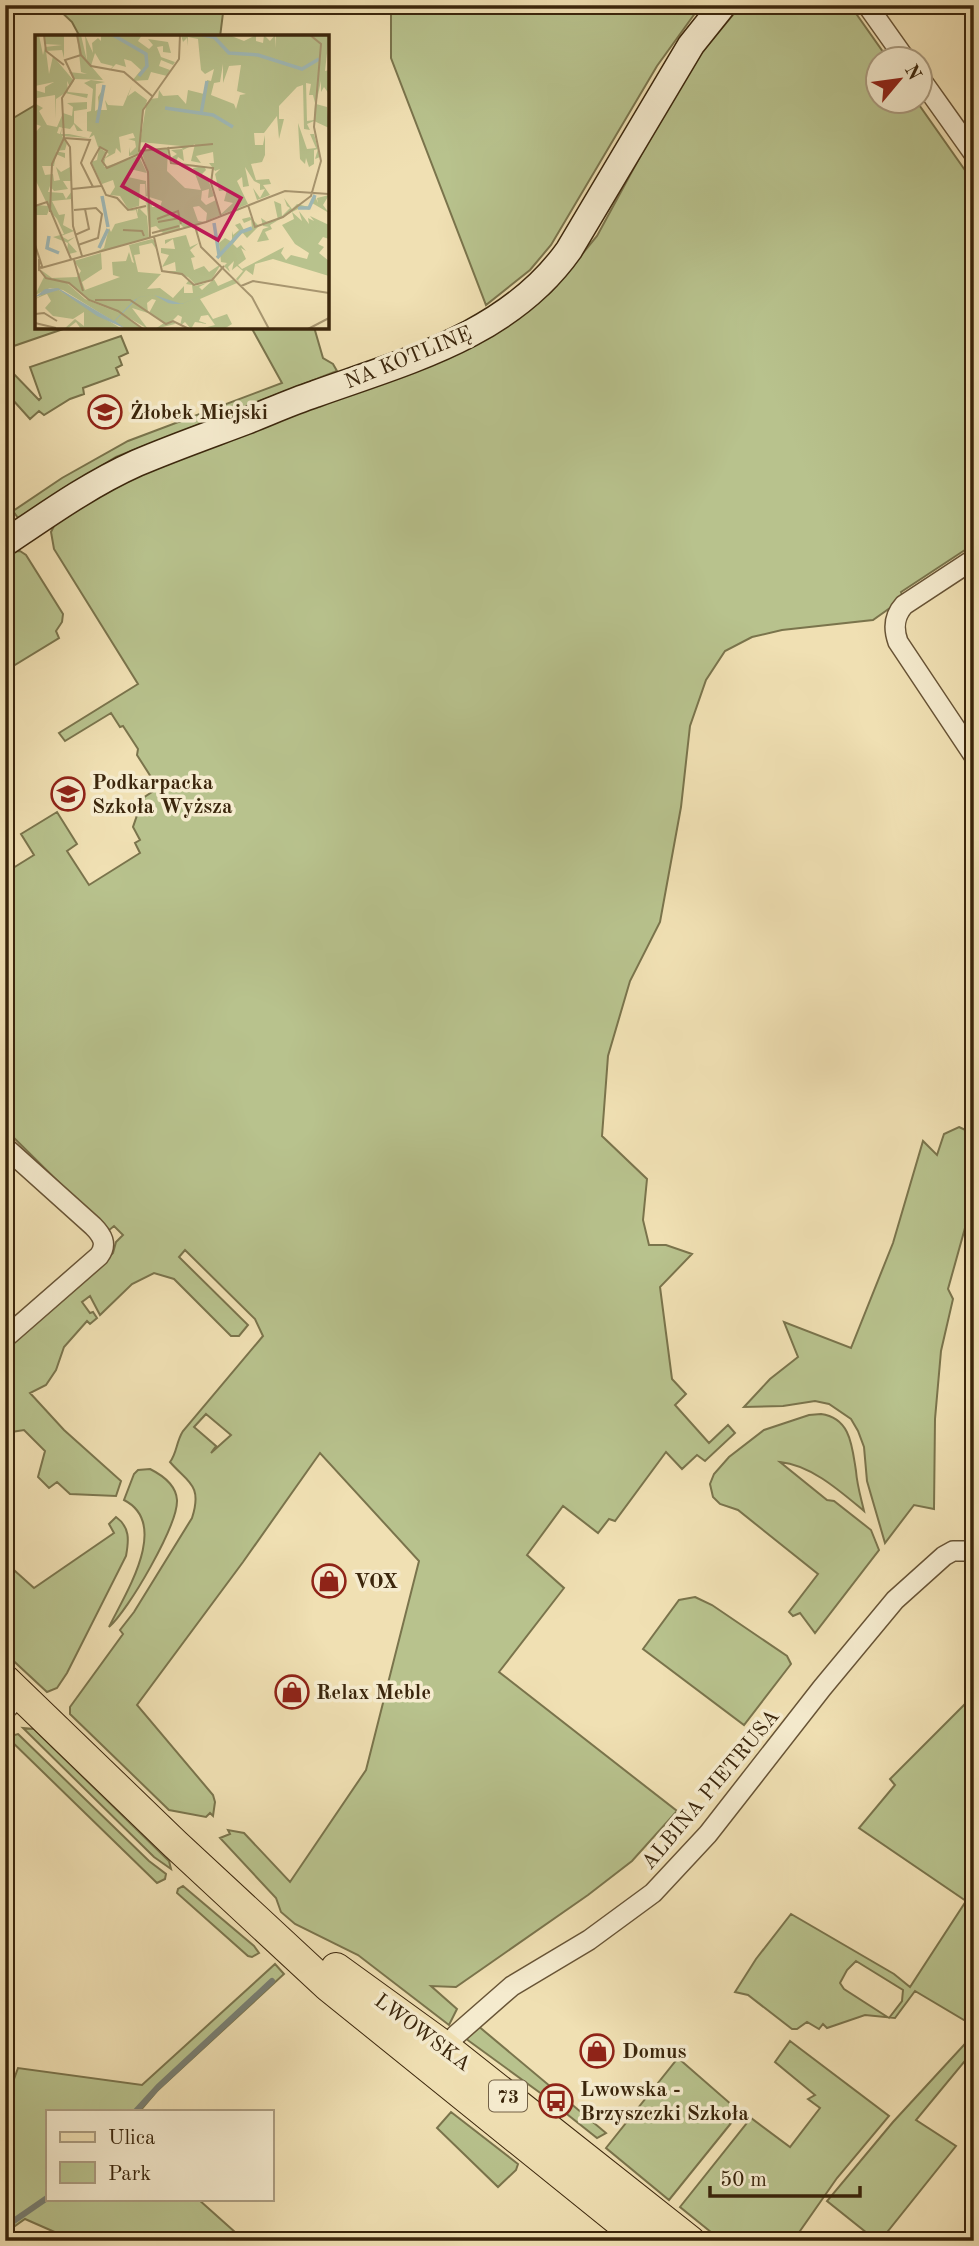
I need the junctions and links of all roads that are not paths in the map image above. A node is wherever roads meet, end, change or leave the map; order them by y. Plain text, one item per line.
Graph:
1 (723, 5) edge
2 (867, 5) edge
3 (896, 46) edge
4 (934, 99) edge
5 (974, 154) edge
6 (5, 543) edge
7 (974, 559) edge
8 (974, 756) edge
9 (5, 1147) edge
10 (5, 1338) edge
11 (974, 1551) edge
12 (10, 1695) edge
13 (438, 2058) junction
14 (644, 2241) edge
15 (690, 2241) edge

1 - 6 street, NA KOTLINĘ
2 - 3 street
4 - 5 street
7 - 8 street
9 - 10 street
11 - 13 street, ALBINA PIETRUSA
12 - 13 main road, LWOWSKA / 73
13 - 14 main road, LWOWSKA / 73
13 - 15 main road, LWOWSKA / 73

